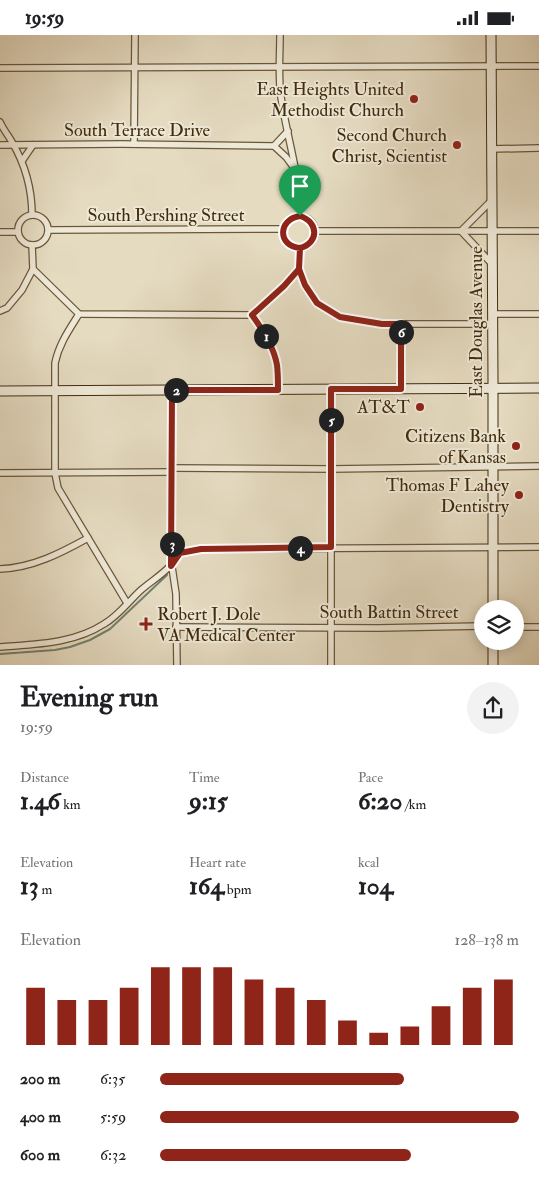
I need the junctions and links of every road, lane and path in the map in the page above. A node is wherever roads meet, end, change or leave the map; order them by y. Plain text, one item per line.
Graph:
1 (135, 35) edge
2 (280, 35) edge
3 (491, 35) edge
4 (491, 66) junction
5 (539, 66) edge
6 (135, 67) junction
7 (280, 67) junction
8 (0, 68) edge
9 (0, 122) edge
10 (288, 131) junction
11 (134, 144) junction
12 (0, 145) edge
13 (14, 145) junction
14 (33, 145) junction
15 (274, 147) junction
16 (539, 148) edge
17 (491, 149) junction
18 (22, 161) junction
19 (296, 171) junction
20 (492, 200) junction
21 (32, 215) junction
22 (300, 216) junction
23 (283, 229) junction
24 (49, 230) junction
25 (314, 231) junction
26 (461, 231) junction
27 (492, 231) junction
28 (539, 231) edge
29 (0, 232) edge
30 (18, 232) junction
31 (32, 245) junction
32 (300, 248) junction
33 (492, 263) junction
34 (33, 269) junction
35 (299, 269) junction
36 (0, 311) edge
37 (80, 313) junction
38 (493, 314) junction
39 (539, 314) edge
40 (252, 315) junction
41 (401, 324) junction
42 (493, 324) junction
43 (493, 388) junction
44 (539, 388) edge
45 (331, 389) junction
46 (401, 389) junction
47 (172, 390) junction
48 (278, 390) junction
49 (0, 391) edge
50 (54, 391) junction
51 (493, 466) junction
52 (539, 466) edge
53 (331, 469) junction
54 (172, 470) junction
55 (0, 473) edge
56 (55, 473) junction
57 (88, 539) junction
58 (331, 547) junction
59 (494, 547) junction
60 (539, 547) edge
61 (171, 566) junction
62 (0, 569) edge
63 (493, 600) edge
64 (127, 603) junction
65 (176, 627) junction
66 (474, 627) edge
67 (524, 627) edge
68 (539, 627) edge
69 (331, 628) junction
70 (0, 647) edge
71 (493, 650) edge
72 (177, 665) edge
73 (332, 665) edge
74 (493, 665) edge

1 - 6 street
2 - 7 street
3 - 4 main road, East Douglas Avenue
4 - 5 street
4 - 7 street
4 - 17 main road, East Douglas Avenue
6 - 7 street
6 - 8 street
6 - 11 street
7 - 10 street
9 - 13 street
10 - 15 street
10 - 19 street
11 - 14 street, South Terrace Drive
11 - 15 street, South Terrace Drive
12 - 13 street, South Terrace Drive
13 - 14 street, South Terrace Drive
13 - 18 street
14 - 18 street
15 - 19 street
16 - 17 street
17 - 20 main road, East Douglas Avenue
18 - 21 street
19 - 22 street
20 - 26 street
20 - 27 main road, East Douglas Avenue
21 - 24 street
21 - 30 street
22 - 23 street
22 - 25 street
23 - 24 street, South Pershing Street
23 - 32 street
24 - 31 street
25 - 26 street
25 - 32 street
26 - 27 street
26 - 33 street
27 - 28 street
27 - 33 main road, East Douglas Avenue
29 - 30 street
30 - 31 street
31 - 34 street
32 - 35 street
33 - 38 main road, East Douglas Avenue
34 - 36 street
34 - 37 street
35 - 40 street
35 - 41 street
37 - 40 street
37 - 50 street
38 - 39 street
38 - 42 main road, East Douglas Avenue
40 - 48 street
41 - 42 street
41 - 46 street
42 - 43 main road, East Douglas Avenue
43 - 44 main road
43 - 46 main road
43 - 51 main road, East Douglas Avenue
45 - 46 main road
45 - 48 main road
45 - 53 street
47 - 48 main road
47 - 50 main road
47 - 54 street
49 - 50 main road
50 - 56 street
51 - 52 street
51 - 53 street
51 - 59 main road, East Douglas Avenue
53 - 54 street
53 - 58 street
54 - 56 street
54 - 61 street
55 - 56 street
56 - 57 street
57 - 62 street
57 - 64 street
58 - 59 street
58 - 61 street
58 - 69 street
59 - 60 street
59 - 63 main road, East Douglas Avenue
61 - 64 street
61 - 65 street
64 - 70 street
65 - 69 street, South Battin Street
65 - 72 street
66 - 69 street, South Battin Street
67 - 68 street
69 - 73 street
71 - 74 main road

